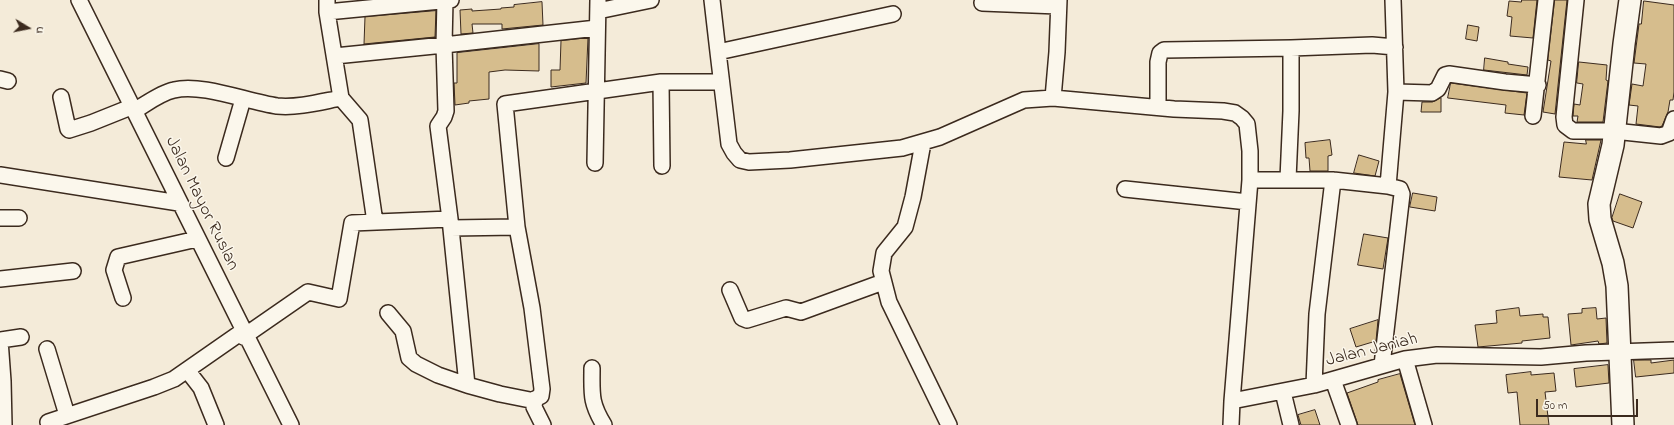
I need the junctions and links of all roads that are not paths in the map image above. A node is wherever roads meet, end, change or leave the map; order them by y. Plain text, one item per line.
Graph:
1 (78, 0) edge
2 (445, 0) edge
3 (451, 0) edge
4 (651, 0) edge
5 (712, 0) edge
6 (1393, 0) edge
7 (1546, 0) edge
8 (1576, 0) edge
9 (1630, 0) edge
10 (982, 3) dead end
11 (1059, 3) edge
12 (598, 5) edge
13 (327, 6) edge
14 (893, 14) dead end
15 (597, 28) junction
16 (444, 45) junction
17 (1395, 46) junction
18 (1291, 48) junction
19 (718, 52) junction
20 (335, 56) junction
21 (661, 82) junction
22 (721, 82) junction
23 (1538, 85) junction
24 (597, 90) junction
25 (1396, 92) junction
26 (61, 97) dead end
27 (341, 98) junction
28 (1053, 98) junction
29 (243, 99) junction
30 (1158, 107) junction
31 (132, 109) junction
32 (1533, 116) dead end
33 (1674, 119) edge
34 (1614, 131) junction
35 (923, 143) junction
36 (226, 158) dead end
37 (595, 163) dead end
38 (662, 166) dead end
39 (0, 175) edge
40 (1288, 179) junction
41 (1250, 180) junction
42 (1333, 180) junction
43 (1388, 186) junction
44 (1124, 189) dead end
45 (1248, 202) junction
46 (179, 203) junction
47 (0, 218) edge
48 (19, 218) dead end
49 (375, 222) junction
50 (451, 223) junction
51 (517, 227) junction
52 (197, 239) junction
53 (73, 271) dead end
54 (0, 279) edge
55 (883, 282) junction
56 (730, 290) dead end
57 (122, 298) dead end
58 (388, 313) dead end
59 (243, 334) junction
60 (21, 337) dead end
61 (0, 340) edge
62 (46, 349) dead end
63 (1674, 350) edge
64 (1619, 353) junction
65 (1405, 359) junction
66 (1382, 365) junction
67 (592, 368) dead end
68 (187, 370) junction
69 (1333, 380) junction
70 (467, 385) junction
71 (1314, 385) junction
72 (1283, 392) junction
73 (535, 401) junction
74 (1232, 401) junction
75 (67, 415) junction
76 (48, 422) dead end
77 (4, 425) edge
78 (216, 425) edge
79 (291, 425) edge
80 (543, 425) edge
81 (604, 425) edge
82 (949, 425) edge
83 (1231, 425) edge
84 (1291, 425) edge
85 (1348, 425) edge
86 (1424, 425) edge
87 (1622, 425) edge

1 - 31 street, Jalan Mayor Ruslan
2 - 3 street
2 - 13 street
2 - 16 street
4 - 12 street
5 - 19 street
6 - 17 street
7 - 23 street
8 - 34 street
9 - 34 street
10 - 11 street
11 - 28 street
12 - 15 street
13 - 20 street
14 - 19 street
15 - 16 street
15 - 24 street
16 - 20 street
16 - 50 street
17 - 18 street
17 - 25 street
18 - 30 street
18 - 40 street
19 - 22 street
20 - 27 street
21 - 22 street
21 - 24 street
21 - 38 street
22 - 35 street
23 - 25 street
23 - 32 street
24 - 37 street
24 - 51 street
25 - 43 street
26 - 31 street
27 - 29 street
27 - 49 street
28 - 30 street
28 - 35 street
29 - 31 street
29 - 36 street
30 - 41 street
31 - 46 street, Jalan Mayor Ruslan
33 - 34 street
34 - 64 street
35 - 55 street
39 - 46 street
40 - 41 street
40 - 42 street
41 - 45 street
42 - 43 street
42 - 71 street
43 - 66 street
44 - 45 street
45 - 74 street
46 - 52 street, Jalan Mayor Ruslan
47 - 48 street
49 - 50 street
49 - 59 street
50 - 51 street
50 - 70 street
51 - 73 street
52 - 57 street
52 - 59 street, Jalan Mayor Ruslan
53 - 54 street
55 - 56 street
55 - 82 street
58 - 70 street
59 - 68 street
59 - 79 street, Jalan Mayor Ruslan
60 - 61 street
61 - 77 street
62 - 75 street
63 - 64 street, Jalan Janiah
64 - 65 street, Jalan Janiah
64 - 87 street
65 - 66 street, Jalan Janiah
65 - 86 street
66 - 69 street, Jalan Janiah
67 - 81 street
68 - 75 street
68 - 78 street
69 - 71 street, Jalan Janiah
69 - 85 street
70 - 73 street
71 - 72 street, Jalan Janiah
72 - 74 street, Jalan Janiah
72 - 84 street
73 - 80 street
74 - 83 street
75 - 76 street

